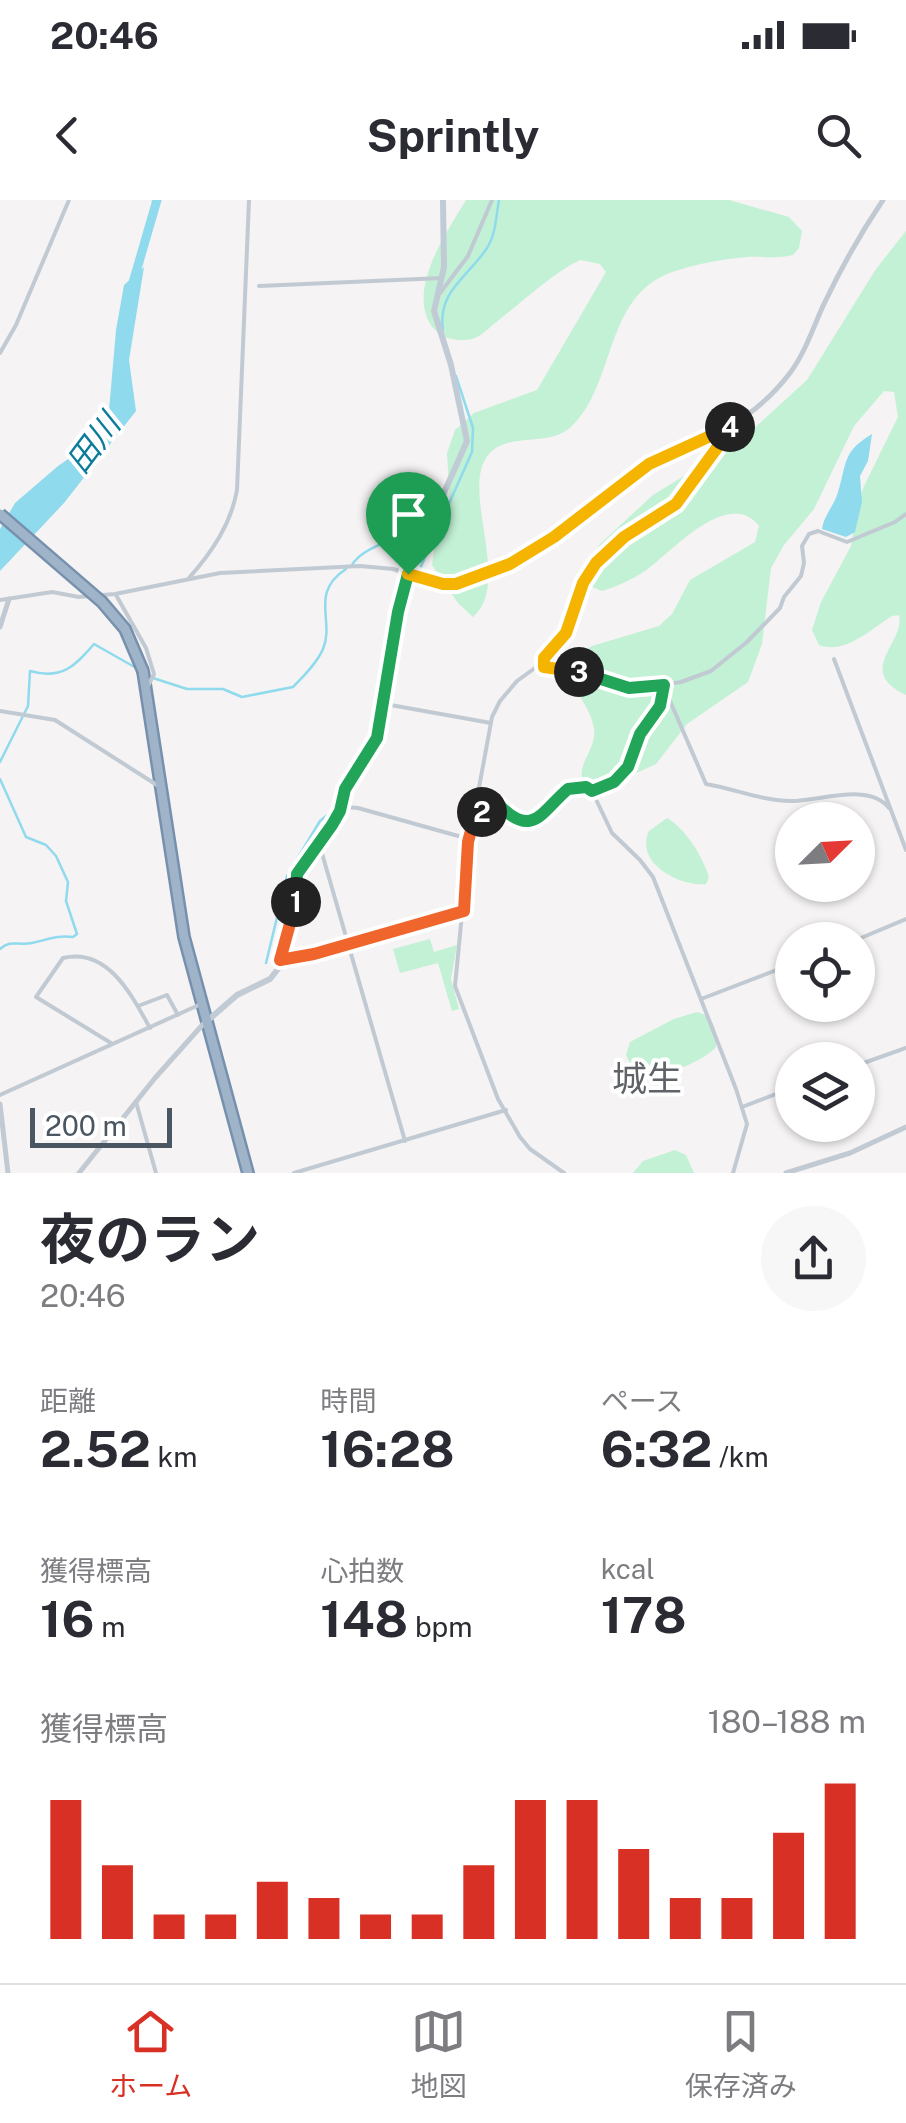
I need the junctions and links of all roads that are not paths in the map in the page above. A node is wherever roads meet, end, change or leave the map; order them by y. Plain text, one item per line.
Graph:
1 (69, 200) edge
2 (248, 200) edge
3 (443, 200) edge
4 (492, 200) edge
5 (883, 200) edge
6 (442, 278) junction
7 (258, 286) dead end
8 (436, 295) junction
9 (0, 353) edge
10 (733, 426) junction
11 (0, 514) edge
12 (906, 514) edge
13 (410, 574) junction
14 (190, 578) junction
15 (115, 594) junction
16 (0, 600) edge
17 (9, 600) junction
18 (0, 628) edge
19 (834, 659) dead end
20 (544, 667) junction
21 (149, 685) junction
22 (664, 685) junction
23 (384, 704) junction
24 (0, 711) edge
25 (490, 723) junction
26 (161, 788) junction
27 (592, 791) junction
28 (338, 807) junction
29 (889, 808) junction
30 (475, 815) junction
31 (470, 838) junction
32 (319, 843) junction
33 (906, 850) edge
34 (464, 911) junction
35 (906, 920) edge
36 (875, 932) edge
37 (349, 944) junction
38 (280, 960) junction
39 (775, 971) edge
40 (701, 999) junction
41 (201, 1004) junction
42 (138, 1006) junction
43 (178, 1015) junction
44 (205, 1022) junction
45 (150, 1028) junction
46 (110, 1042) junction
47 (906, 1048) edge
48 (875, 1059) edge
49 (775, 1094) edge
50 (0, 1095) edge
51 (136, 1102) junction
52 (0, 1104) edge
53 (742, 1107) junction
54 (506, 1110) junction
55 (906, 1126) edge
56 (405, 1141) junction
57 (8, 1173) edge
58 (79, 1173) edge
59 (156, 1173) edge
60 (248, 1173) edge
61 (294, 1173) edge
62 (564, 1173) edge
63 (732, 1173) edge
64 (786, 1173) edge

1 - 9 street
2 - 14 street
3 - 6 main road
4 - 8 street
5 - 10 street
6 - 7 street
6 - 8 main road
8 - 13 main road
10 - 13 street
10 - 20 street
11 - 21 highway, bridge
12 - 22 street
13 - 14 street
13 - 23 main road
14 - 15 street
15 - 17 street
15 - 21 street
16 - 17 street
17 - 18 street
19 - 29 street
20 - 22 street
20 - 25 street
21 - 26 highway
22 - 27 street
22 - 29 street
23 - 25 street
23 - 28 main road
24 - 26 street
25 - 30 street
26 - 41 highway
27 - 30 street
27 - 40 street
28 - 31 street
28 - 32 main road
29 - 33 street
30 - 31 street
31 - 34 street
32 - 37 street
32 - 38 main road
34 - 37 street
34 - 54 street
35 - 36 street
37 - 38 street
37 - 56 street
38 - 44 main road
39 - 40 street
40 - 53 street
41 - 43 street
41 - 44 highway
42 - 43 street
42 - 45 street
42 - 46 street
43 - 45 street
44 - 51 street
44 - 60 highway
45 - 46 street
46 - 50 street
47 - 48 street
49 - 53 street
51 - 58 street
51 - 59 street
52 - 57 street
53 - 63 street
54 - 56 street
54 - 62 street
55 - 64 street
56 - 61 street

